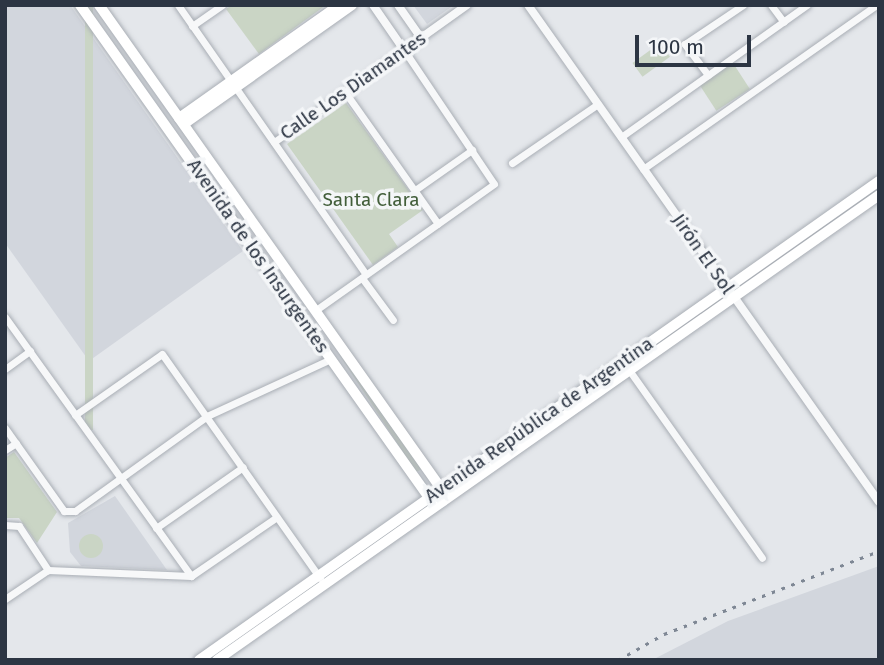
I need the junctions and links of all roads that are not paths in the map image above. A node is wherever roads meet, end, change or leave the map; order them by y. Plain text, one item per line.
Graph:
1 (80, 5) edge
2 (99, 5) edge
3 (178, 5) edge
4 (222, 5) edge
5 (339, 5) edge
6 (352, 5) edge
7 (373, 5) edge
8 (398, 5) edge
9 (467, 5) edge
10 (528, 5) edge
11 (771, 5) edge
12 (807, 5) edge
13 (741, 6) edge
14 (874, 6) edge
15 (784, 22) junction
16 (192, 26) junction
17 (421, 38) junction
18 (404, 50) junction
19 (708, 75) junction
20 (233, 84) junction
21 (345, 92) junction
22 (598, 104) junction
23 (181, 121) junction
24 (621, 137) junction
25 (274, 142) junction
26 (472, 150) junction
27 (512, 163) dead end
28 (643, 169) junction
29 (879, 181) edge
30 (415, 190) junction
31 (879, 195) edge
32 (438, 224) junction
33 (364, 276) junction
34 (730, 292) junction
35 (316, 310) junction
36 (5, 317) edge
37 (393, 320) dead end
38 (30, 351) junction
39 (331, 359) junction
40 (5, 369) edge
41 (629, 370) junction
42 (75, 415) junction
43 (207, 416) junction
44 (5, 428) edge
45 (16, 443) junction
46 (5, 450) edge
47 (243, 467) junction
48 (120, 478) junction
49 (444, 493) junction
50 (432, 502) junction
51 (879, 502) edge
52 (278, 517) junction
53 (5, 525) edge
54 (156, 528) junction
55 (762, 558) dead end
56 (48, 570) junction
57 (191, 576) junction
58 (322, 580) junction
59 (5, 599) edge
60 (199, 660) edge
61 (217, 660) edge

1 - 39 main road, Avenida de los Insurgentes
2 - 23 main road, Avenida de los Insurgentes
3 - 16 street
4 - 16 street
5 - 20 main road
6 - 20 main road
7 - 18 street
8 - 17 street
9 - 17 street, Calle Los Diamantes
10 - 22 street, Jirón El Sol
11 - 15 street
12 - 15 street
13 - 19 street
14 - 28 street
15 - 19 street
16 - 20 street
17 - 18 street, Calle Los Diamantes
18 - 21 street, Calle Los Diamantes
18 - 26 street
19 - 24 street
20 - 23 main road
20 - 25 street
21 - 25 street, Calle Los Diamantes
21 - 30 street
22 - 24 street, Jirón El Sol
22 - 27 street
23 - 35 main road, Avenida de los Insurgentes
24 - 28 street, Jirón El Sol
25 - 33 street
26 - 30 street
26 - 32 street
28 - 34 street, Jirón El Sol
29 - 34 main road, Avenida República de Argentina
30 - 32 street
31 - 34 main road, Avenida República de Argentina
32 - 33 street
33 - 35 street
33 - 37 street
34 - 41 main road, Avenida República de Argentina
34 - 49 main road, Avenida República de Argentina
34 - 51 street, Jirón El Sol
35 - 49 main road, Avenida de los Insurgentes
36 - 38 street
38 - 40 street
38 - 42 street
39 - 43 street
39 - 50 main road, Avenida de los Insurgentes
41 - 49 main road, Avenida República de Argentina
41 - 55 street
42 - 43 street
42 - 48 street
43 - 47 street
43 - 48 street
44 - 45 street
45 - 46 street
45 - 48 street
47 - 52 street
47 - 54 street
48 - 54 street
49 - 50 main road, Avenida República de Argentina
50 - 58 main road, Avenida República de Argentina
52 - 57 street
52 - 58 street
53 - 56 street
54 - 57 street
56 - 57 street
56 - 59 street
58 - 60 main road, Avenida República de Argentina
58 - 61 main road, Avenida República de Argentina

